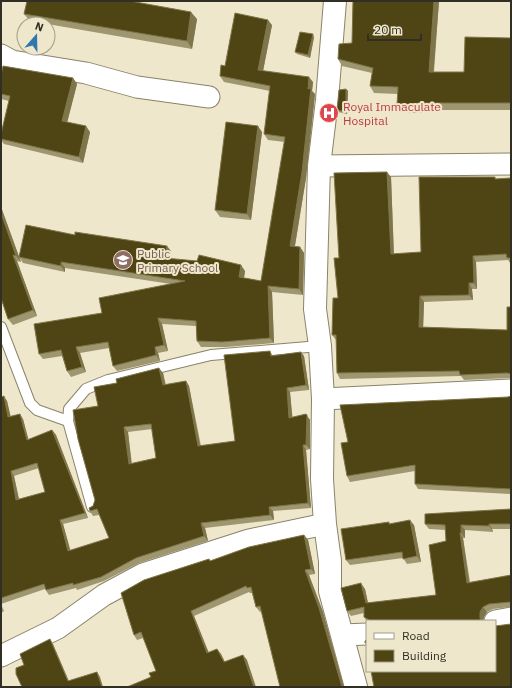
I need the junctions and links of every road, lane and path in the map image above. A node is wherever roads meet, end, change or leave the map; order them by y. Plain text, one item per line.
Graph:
1 (335, 1) edge
2 (1, 56) edge
3 (208, 97) dead end
4 (511, 164) edge
5 (319, 166) junction
6 (1, 327) edge
7 (320, 346) junction
8 (511, 390) edge
9 (323, 399) junction
10 (68, 421) junction
11 (92, 507) edge
12 (325, 524) junction
13 (511, 618) edge
14 (496, 621) edge
15 (366, 634) edge
16 (343, 635) junction
17 (1, 656) edge
18 (356, 687) edge

1 - 5 street
2 - 3 street
4 - 5 street
5 - 7 street
6 - 10 lane
7 - 9 street
7 - 10 lane
8 - 9 street
9 - 12 street
10 - 11 lane
12 - 16 street
12 - 17 street
13 - 14 street
15 - 16 street
16 - 18 street

